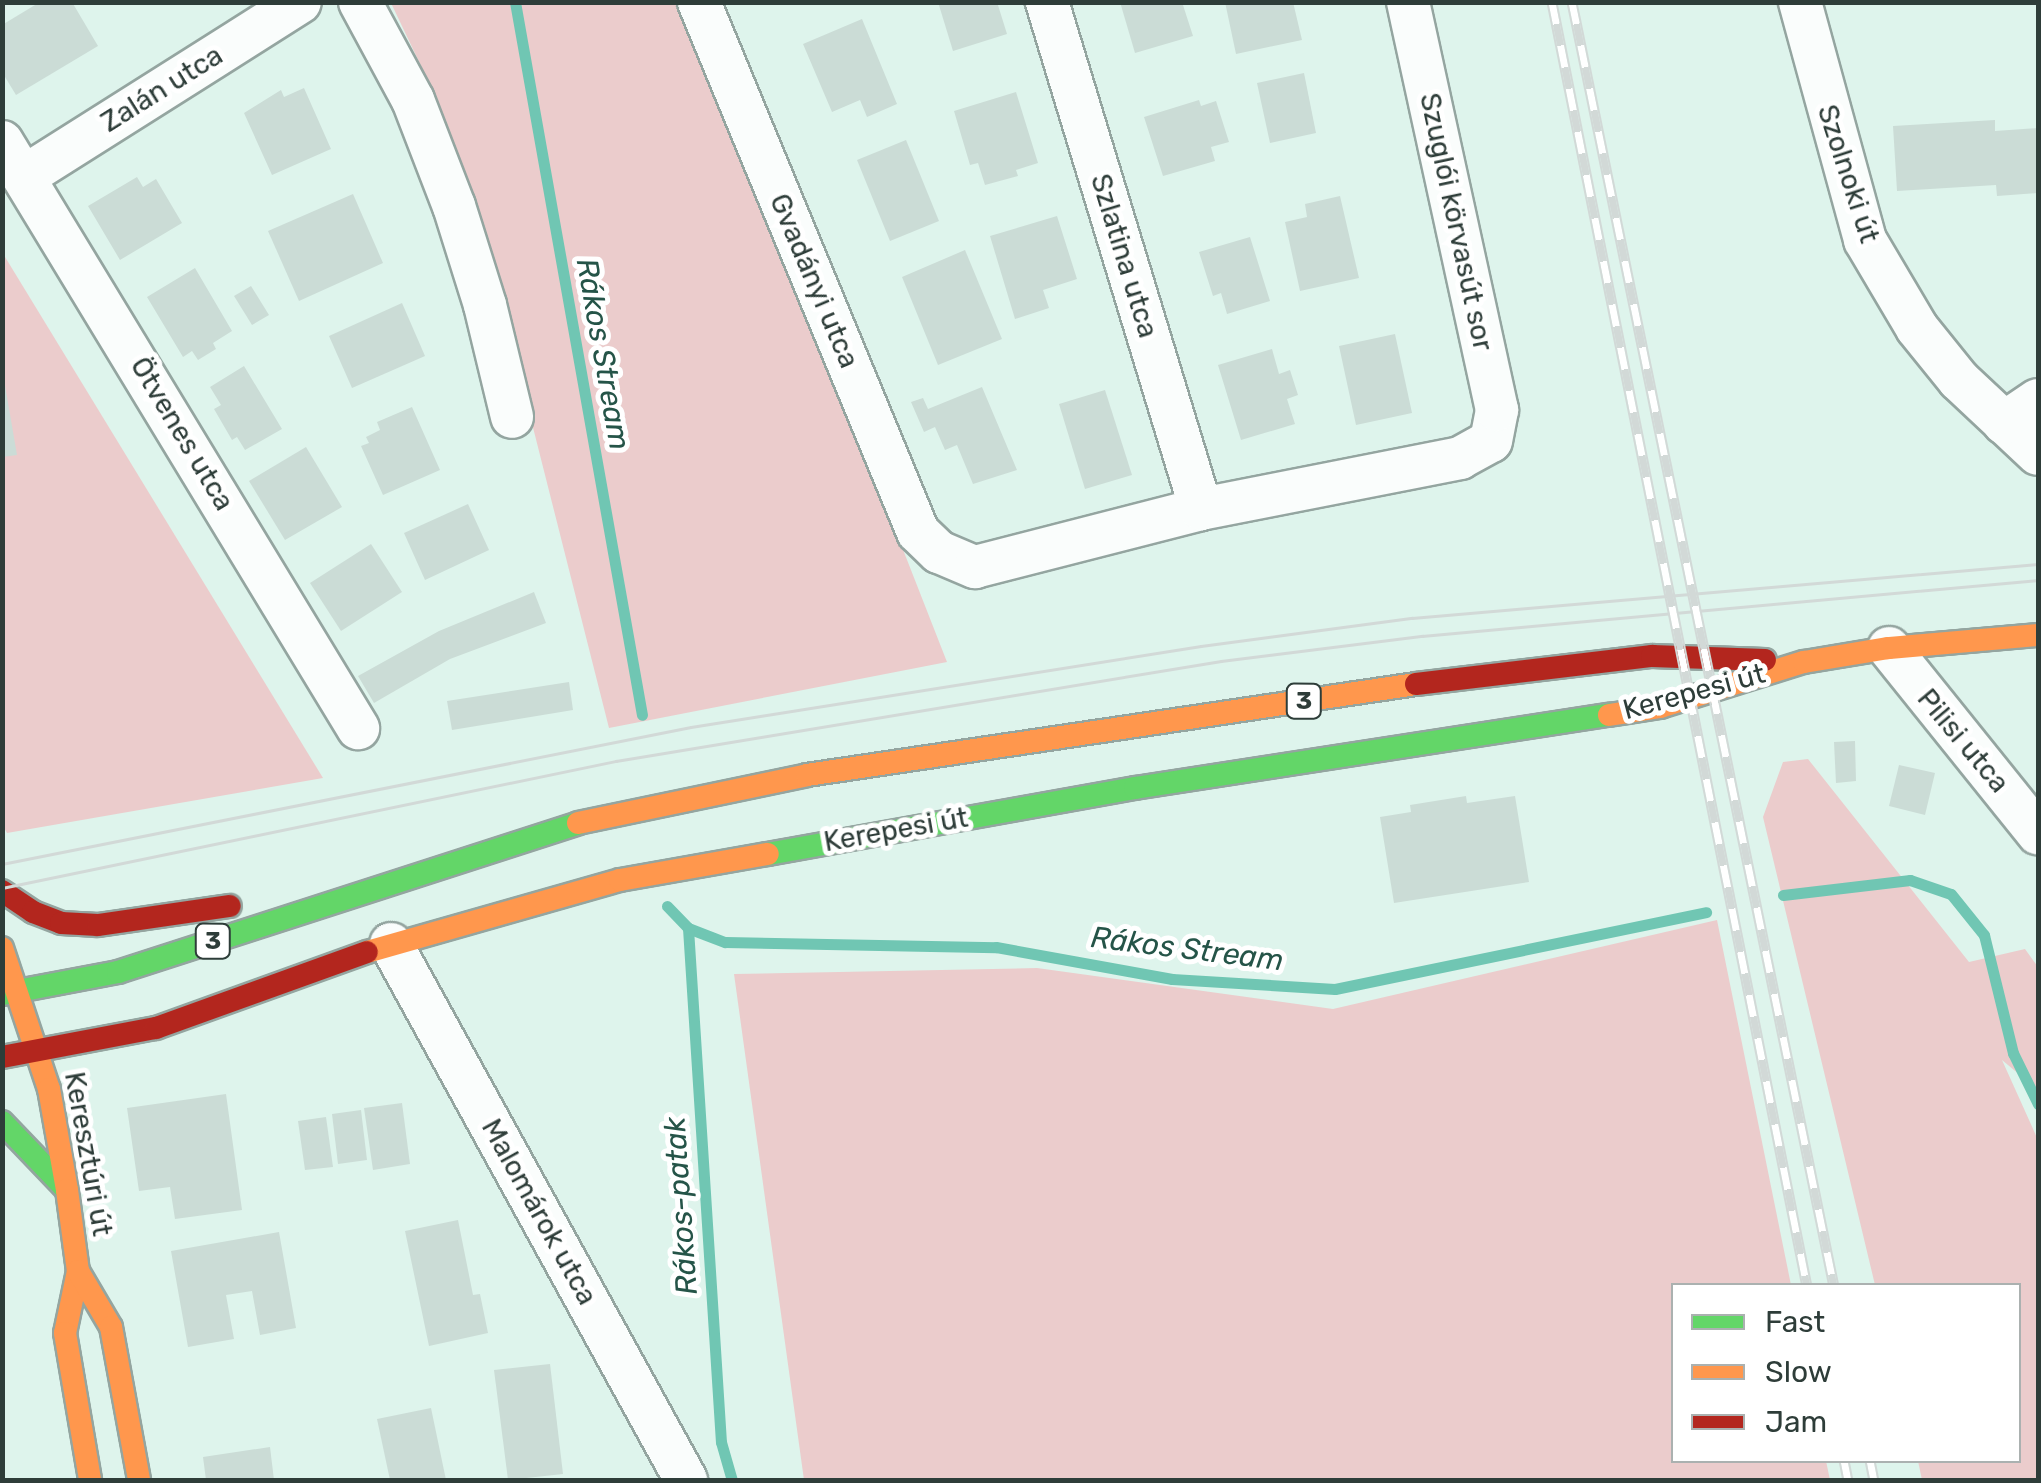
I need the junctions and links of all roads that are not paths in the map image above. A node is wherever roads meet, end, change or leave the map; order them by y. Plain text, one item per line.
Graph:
1 (300, 2) edge
2 (360, 2) edge
3 (699, 2) edge
4 (1046, 2) edge
5 (1408, 2) edge
6 (1800, 2) edge
7 (14, 159) edge
8 (2021, 411) edge
9 (512, 417) dead end
10 (2038, 454) edge
11 (1201, 509) junction
12 (2038, 634) edge
13 (1889, 648) junction
14 (1804, 662) junction
15 (358, 728) dead end
16 (2038, 833) edge
17 (405, 876) junction
18 (2, 891) edge
19 (390, 944) junction
20 (2, 948) edge
21 (10, 993) edge
22 (37, 1052) junction
23 (2, 1057) edge
24 (2, 1122) edge
25 (67, 1190) junction
26 (78, 1270) junction
27 (90, 1480) edge
28 (139, 1480) edge
29 (686, 1480) edge

1 - 7 street, Zalán utca
2 - 9 street
3 - 11 street, Gvadányi utca
4 - 11 street, Szlatina utca
5 - 11 street, Szuglói körvasút sor
6 - 8 street, Szolnoki út
7 - 15 street, Ötvenes utca
8 - 10 street
12 - 13 main road, Kerepesi út / 3
13 - 14 main road, Kerepesi út / 3
13 - 16 street, Pilisi utca
14 - 17 main road, Kerepesi út / 3
14 - 19 main road, Kerepesi út / 3
17 - 18 main road
17 - 21 main road, Kerepesi út / 3
19 - 22 main road, Kerepesi út / 3
19 - 29 street, Malomárok utca
20 - 21 main road, Keresztúri út
21 - 22 main road, Keresztúri út
22 - 23 main road, Kerepesi út / 3
22 - 25 main road, Keresztúri út
24 - 25 main road
25 - 26 main road, Keresztúri út
26 - 27 main road, Keresztúri út
26 - 28 main road, Keresztúri út

